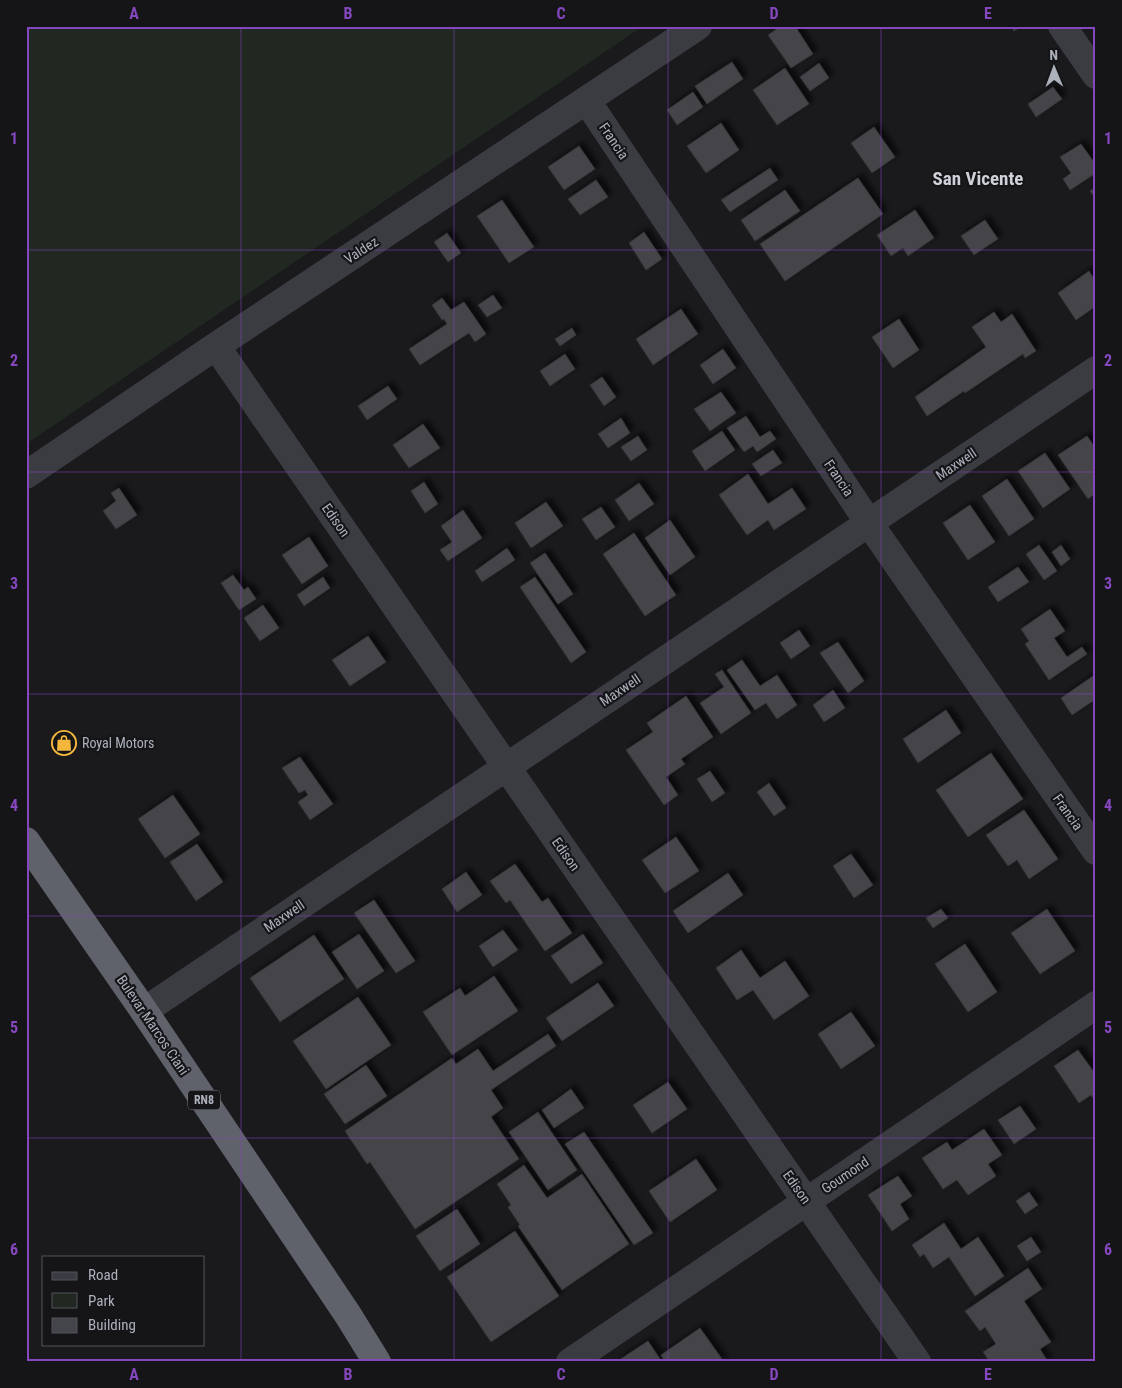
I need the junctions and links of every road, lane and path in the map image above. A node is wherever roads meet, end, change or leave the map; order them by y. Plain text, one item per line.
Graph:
1 (698, 26) edge
2 (1062, 26) edge
3 (1096, 75) edge
4 (587, 102) junction
5 (216, 346) junction
6 (1096, 370) edge
7 (26, 475) edge
8 (869, 522) junction
9 (506, 766) junction
10 (26, 840) edge
11 (1096, 851) edge
12 (1096, 1005) edge
13 (144, 1011) junction
14 (807, 1201) junction
15 (377, 1362) edge
16 (570, 1362) edge
17 (917, 1362) edge

1 - 4 street, Valdez
2 - 3 street
4 - 5 street, Valdez
4 - 8 street, Francia
5 - 7 street, Valdez
5 - 9 street, Edison
6 - 8 street, Maxwell
8 - 9 street, Maxwell
8 - 11 street, Francia
9 - 13 street, Maxwell
9 - 14 street, Edison
10 - 13 highway, Bulevar Marcos Ciani / RN8
12 - 14 street, Goumond
13 - 15 highway, Bulevar Marcos Ciani / RN8
14 - 16 street, Goumond
14 - 17 street, Edison

